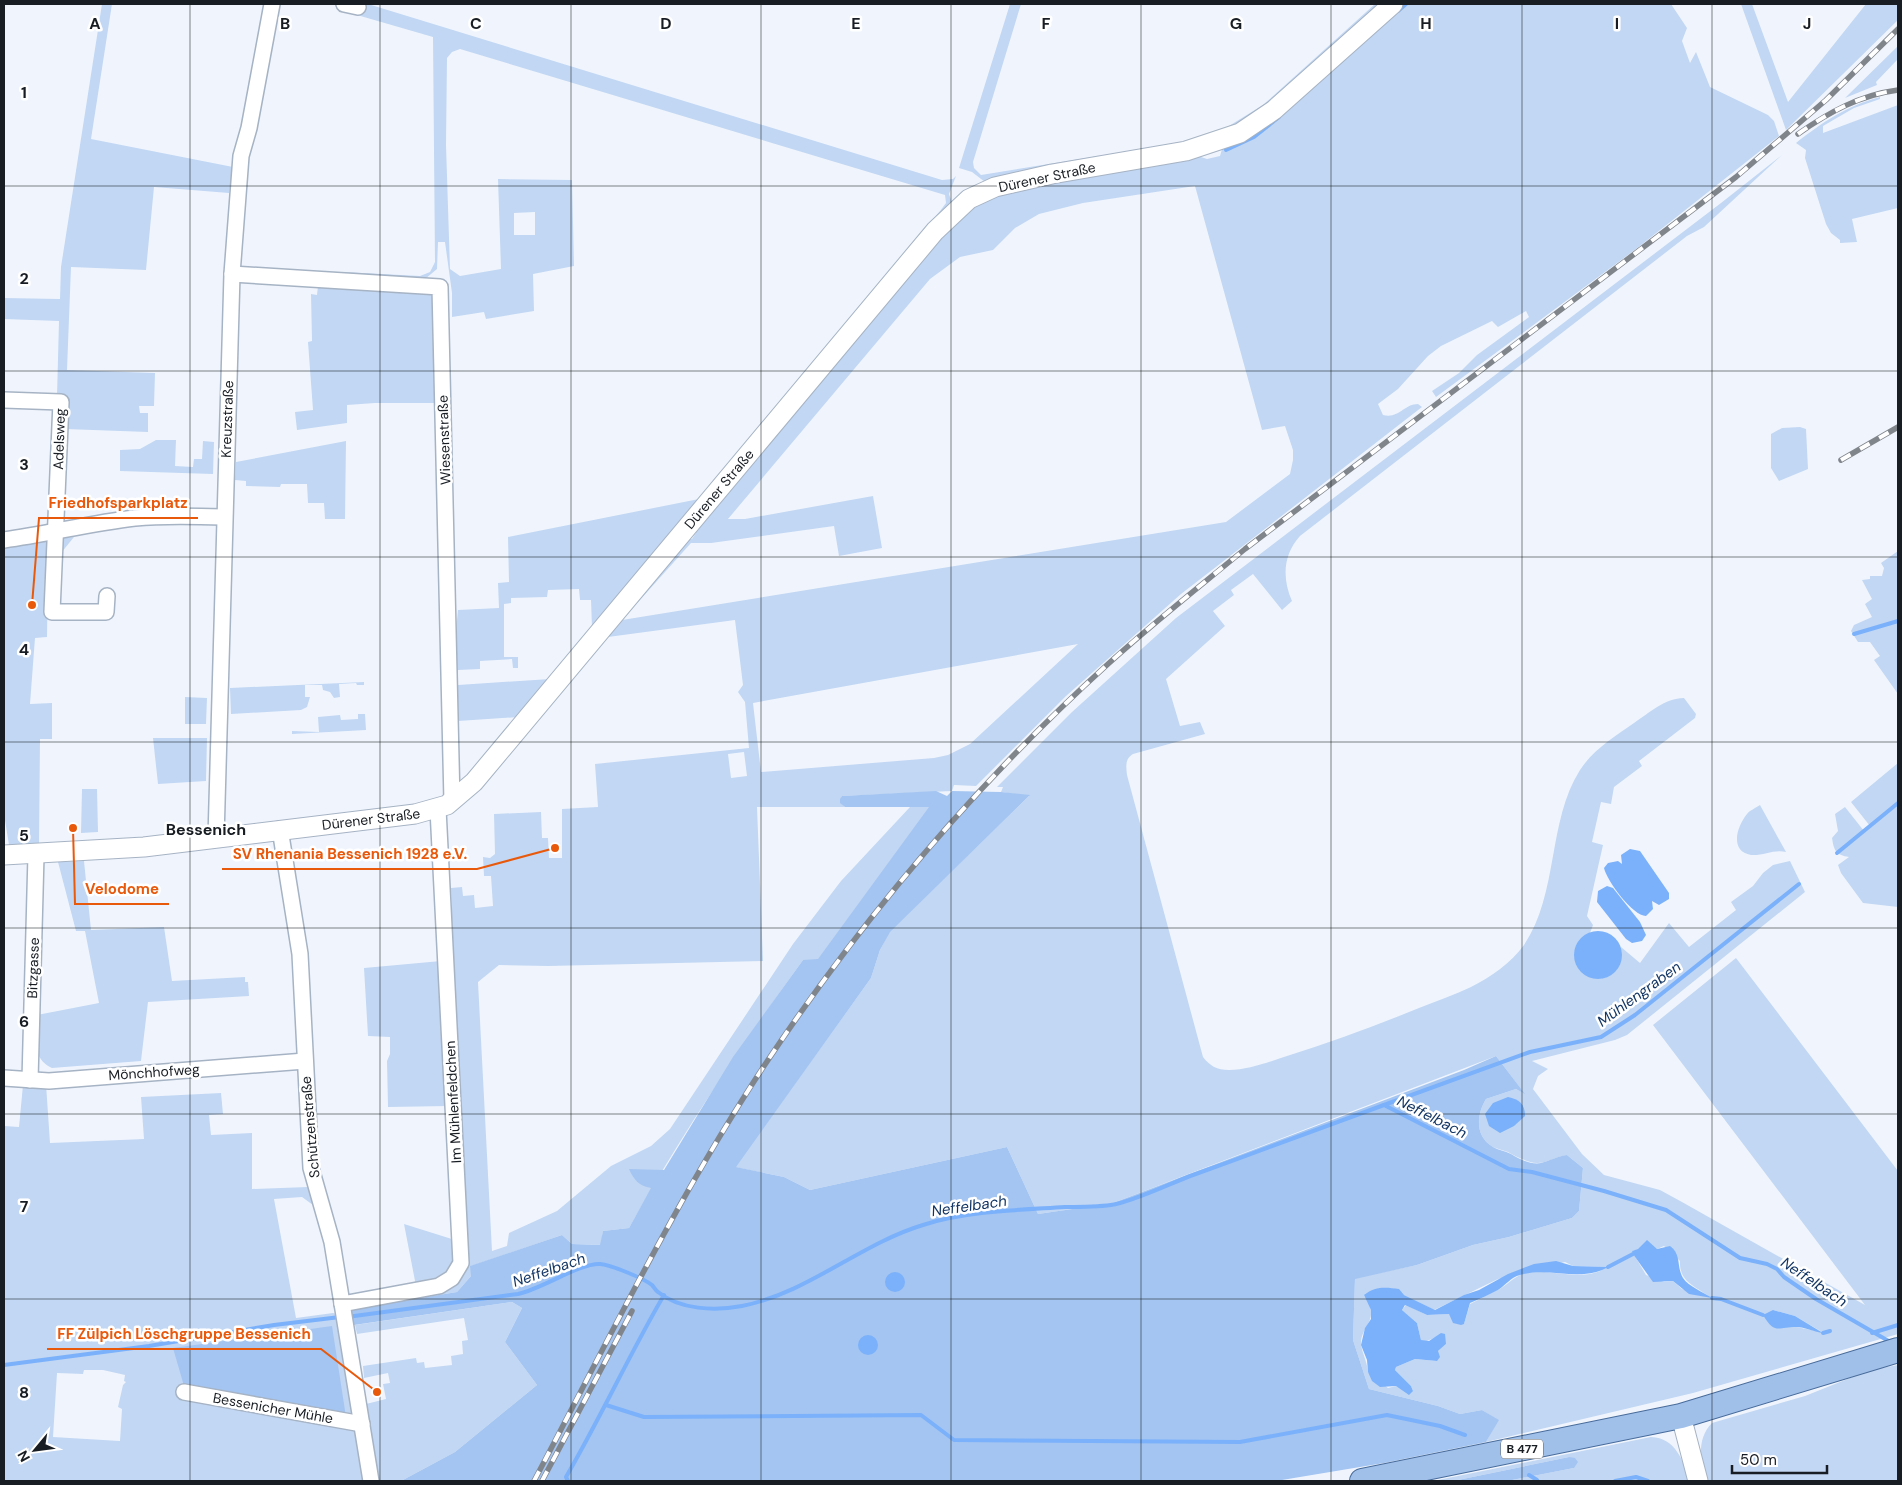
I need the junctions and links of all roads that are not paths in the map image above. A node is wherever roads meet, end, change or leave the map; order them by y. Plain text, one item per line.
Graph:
1 (272, 4) edge
2 (1393, 4) edge
3 (232, 274) junction
4 (4, 400) edge
5 (223, 517) junction
6 (55, 533) junction
7 (4, 540) edge
8 (107, 596) dead end
9 (445, 805) junction
10 (280, 829) junction
11 (216, 838) junction
12 (4, 855) edge
13 (36, 855) junction
14 (305, 1061) junction
15 (4, 1078) edge
16 (30, 1080) junction
17 (344, 1314) junction
18 (1898, 1350) edge
19 (184, 1392) dead end
20 (1681, 1416) junction
21 (362, 1424) junction
22 (370, 1481) edge
23 (1362, 1481) edge
24 (1698, 1481) edge

1 - 3 street, Kreuzstraße
2 - 9 street, Dürener Straße
3 - 5 street, Kreuzstraße
3 - 9 street, Wiesenstraße
4 - 6 street, Adelsweg
5 - 6 street
5 - 11 street, Kreuzstraße
6 - 7 street
6 - 8 street
9 - 10 street, Dürener Straße
9 - 17 street, Im Mühlenfeldchen
10 - 11 street, Dürener Straße
10 - 14 street, Schützenstraße
11 - 13 street, Dürener Straße
12 - 13 street, Dürener Straße
13 - 16 street, Bitzgasse
14 - 16 street, Mönchhofweg
14 - 17 street, Schützenstraße
15 - 16 street, Mönchhofweg
17 - 21 street, Schützenstraße
18 - 20 main road, B 477
19 - 21 street, Bessenicher Mühle
20 - 23 main road, B 477
20 - 24 street
21 - 22 street, Schützenstraße

